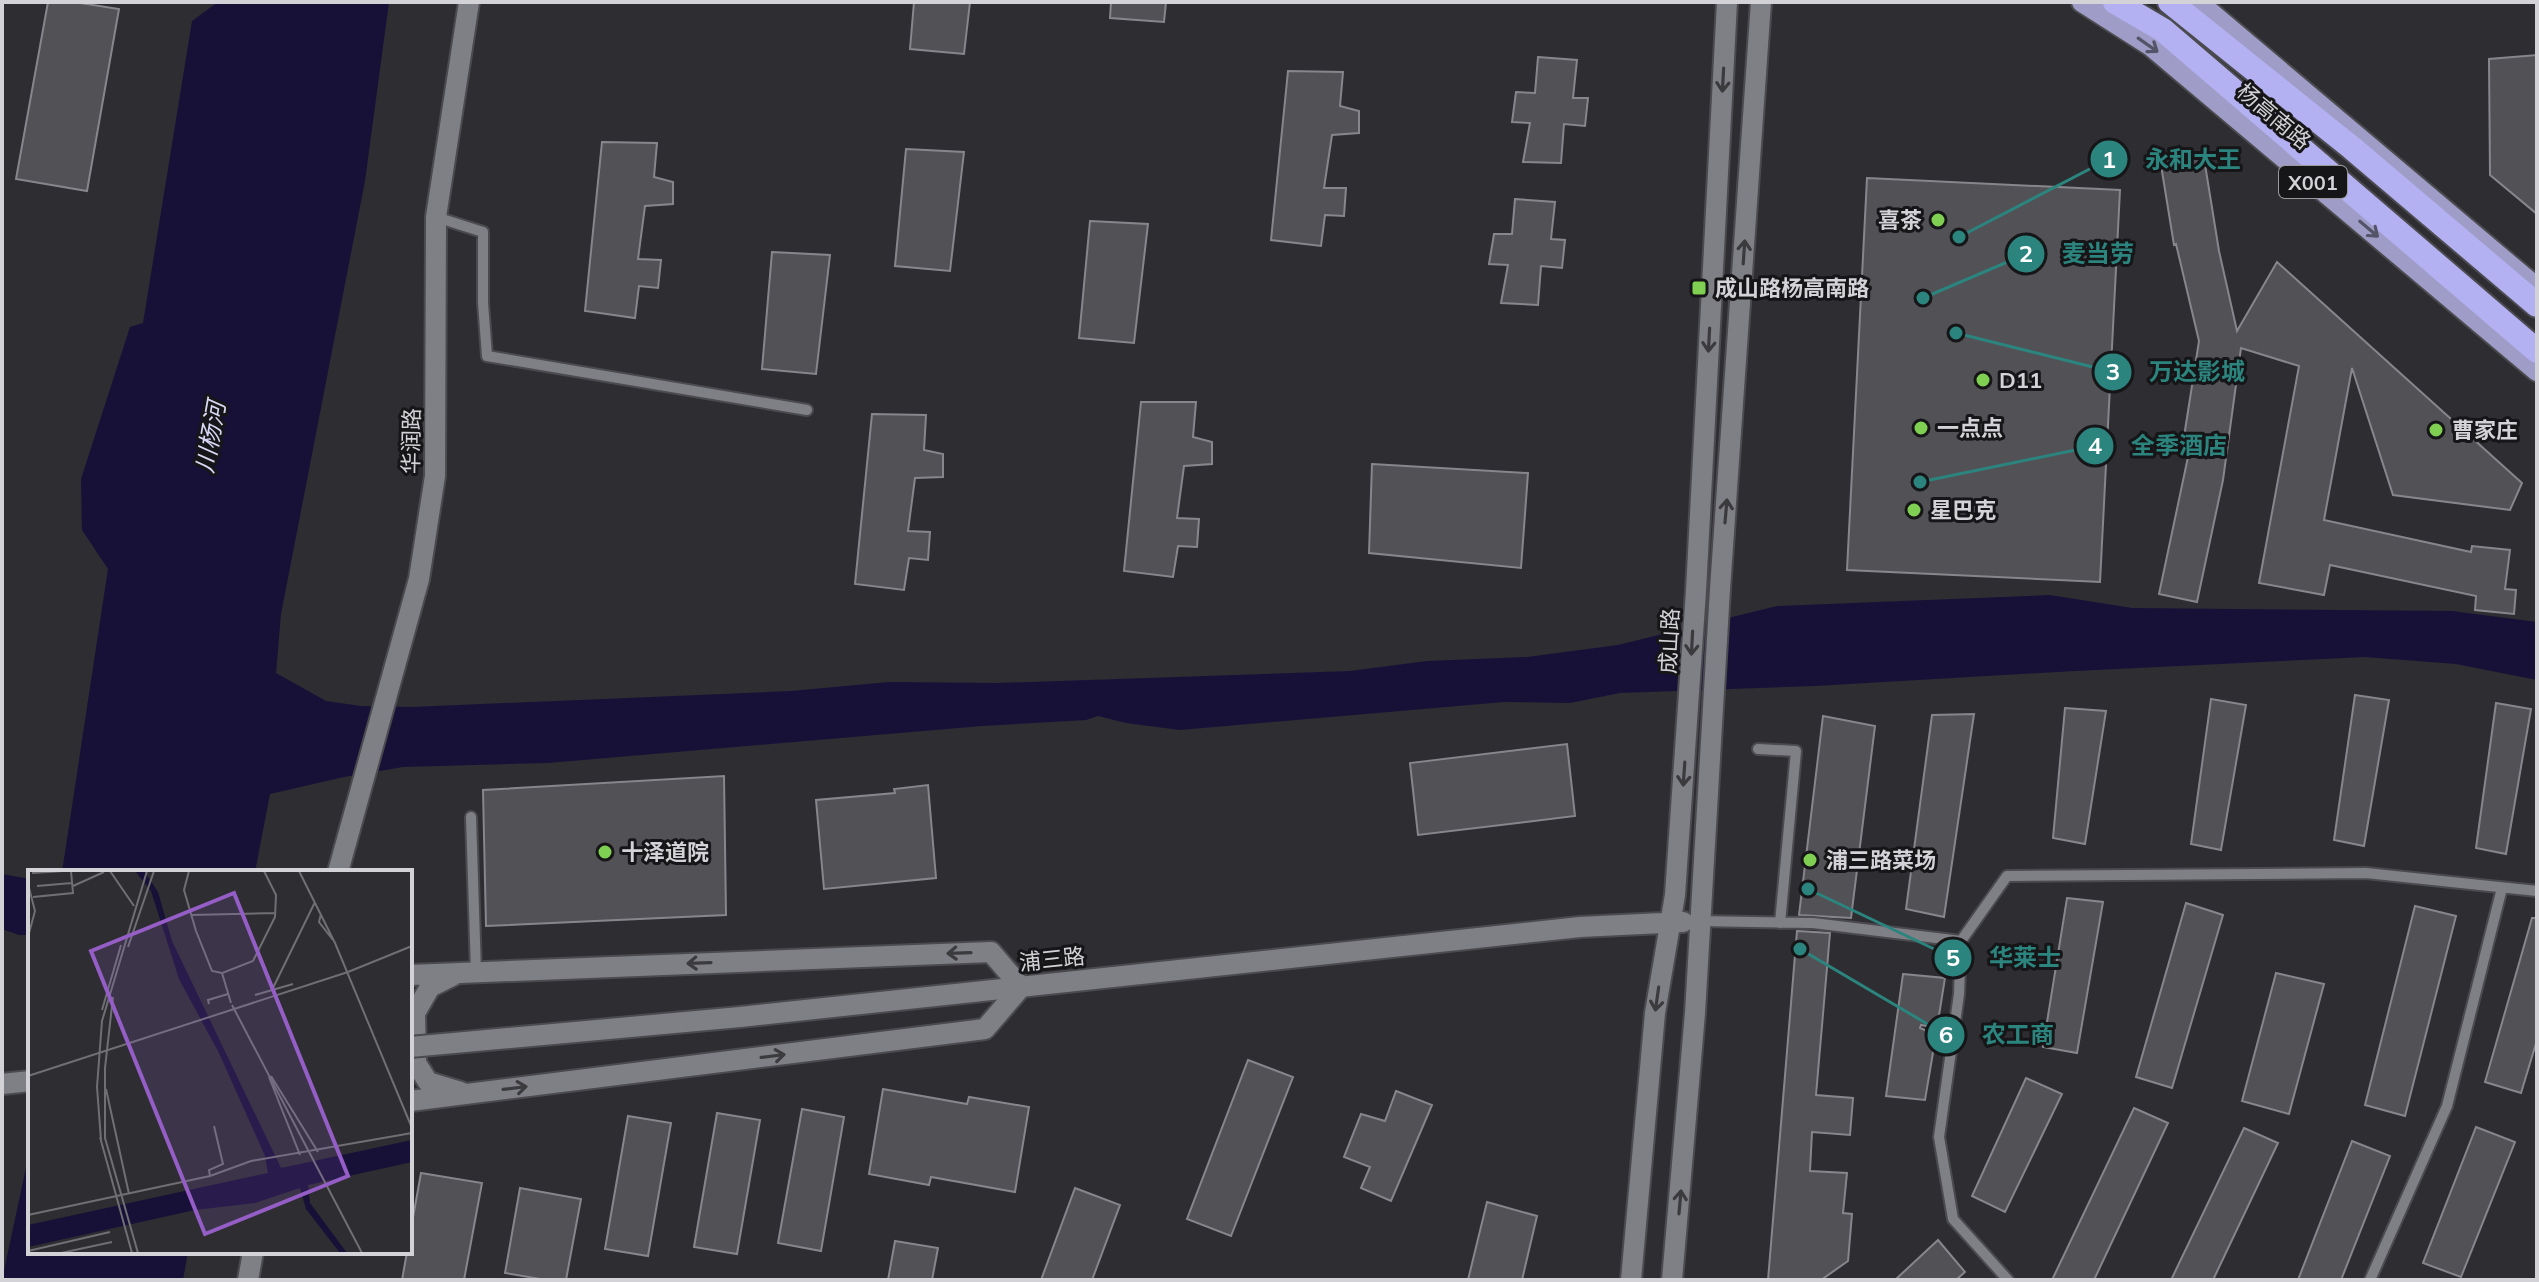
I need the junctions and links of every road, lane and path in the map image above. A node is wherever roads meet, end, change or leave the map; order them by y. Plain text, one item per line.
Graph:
1 (469, 2) edge
2 (1727, 2) edge
3 (1761, 2) edge
4 (2082, 2) edge
5 (2115, 2) edge
6 (2170, 2) edge
7 (2198, 2) edge
8 (436, 217) junction
9 (2537, 288) edge
10 (2537, 305) edge
11 (2537, 351) edge
12 (2537, 371) edge
13 (807, 410) dead end
14 (1758, 749) dead end
15 (471, 817) dead end
16 (339, 870) edge
17 (2502, 888) junction
18 (2537, 891) edge
19 (1699, 921) junction
20 (1670, 922) junction
21 (1780, 923) junction
22 (1961, 941) junction
23 (467, 972) junction
24 (412, 975) edge
25 (1021, 987) junction
26 (412, 1047) edge
27 (28, 1081) edge
28 (2, 1084) edge
29 (468, 1094) junction
30 (412, 1101) edge
31 (253, 1254) edge
32 (1674, 1278) edge
33 (248, 1280) edge
34 (1631, 1280) edge
35 (2008, 1280) edge
36 (2370, 1280) edge

1 - 8 main road, 华润路
2 -> 20 main road, 成山路
19 -> 3 main road
4 -> 12 main road, 杨高南路 / X001
5 - 11 highway, 杨高南路 / X001
6 - 10 highway, 杨高南路 / X001
7 - 9 main road, 杨高南路 / X001
8 - 13 lane
8 - 16 main road, 华润路
14 - 21 lane
15 - 23 lane
17 - 18 lane
17 - 22 lane
17 - 36 lane
19 - 20 main road, 浦三路
19 - 21 lane
32 -> 19 main road
20 - 25 main road, 浦三路
20 -> 34 main road, 成山路
21 - 22 lane
22 - 35 lane
23 - 24 main road
25 -> 23 main road
23 - 29 main road
25 - 26 main road, 浦三路, bridge
29 -> 25 main road
27 - 28 main road
29 - 30 main road
31 - 33 main road

